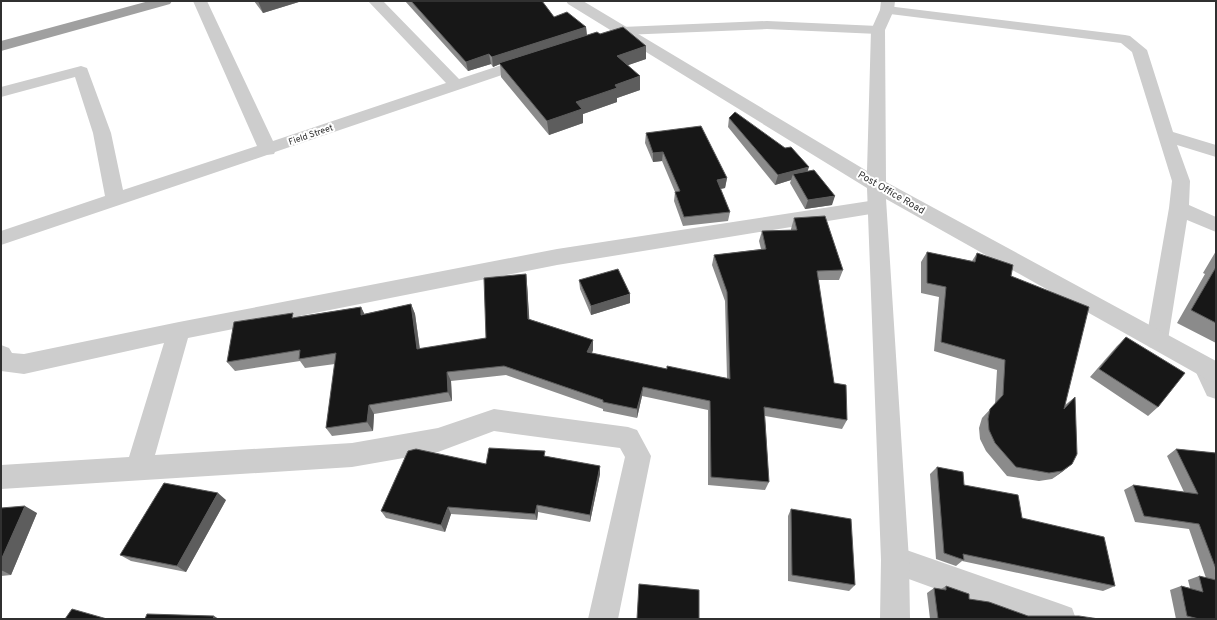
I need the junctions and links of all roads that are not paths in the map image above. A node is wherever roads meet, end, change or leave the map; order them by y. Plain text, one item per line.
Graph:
1 (165, 1) edge
2 (200, 1) edge
3 (375, 1) edge
4 (573, 1) edge
5 (888, 5) edge
6 (878, 30) junction
7 (622, 31) junction
8 (584, 43) edge
9 (1, 46) edge
10 (547, 55) edge
11 (456, 85) junction
12 (1, 92) edge
13 (1165, 135) junction
14 (268, 150) junction
15 (1216, 150) edge
16 (876, 185) junction
17 (116, 200) junction
18 (876, 207) junction
19 (1178, 208) junction
20 (1216, 225) edge
21 (1, 238) edge
22 (179, 331) junction
23 (1157, 340) junction
24 (1, 355) edge
25 (1211, 371) edge
26 (1216, 389) edge
27 (138, 469) junction
28 (1, 477) edge
29 (895, 560) junction
30 (603, 619) edge
31 (896, 619) edge
32 (1061, 619) edge

1 - 9 highway
2 - 14 street
3 - 11 street
4 - 7 street, Post Office Road
5 - 6 street
5 - 13 street
6 - 7 street
6 - 16 street
7 - 8 street
7 - 16 street, Post Office Road
10 - 11 street, Field Street
11 - 14 street, Field Street
12 - 17 street
13 - 15 street
13 - 19 street
14 - 17 street, Field Street
16 - 18 street
16 - 23 street, Post Office Road
17 - 21 street, Field Street
18 - 22 street
18 - 29 street
19 - 20 street
19 - 23 street
22 - 24 street
22 - 27 street
23 - 25 street, Post Office Road
25 - 26 street
27 - 28 street
27 - 30 street
29 - 31 street
29 - 32 street

